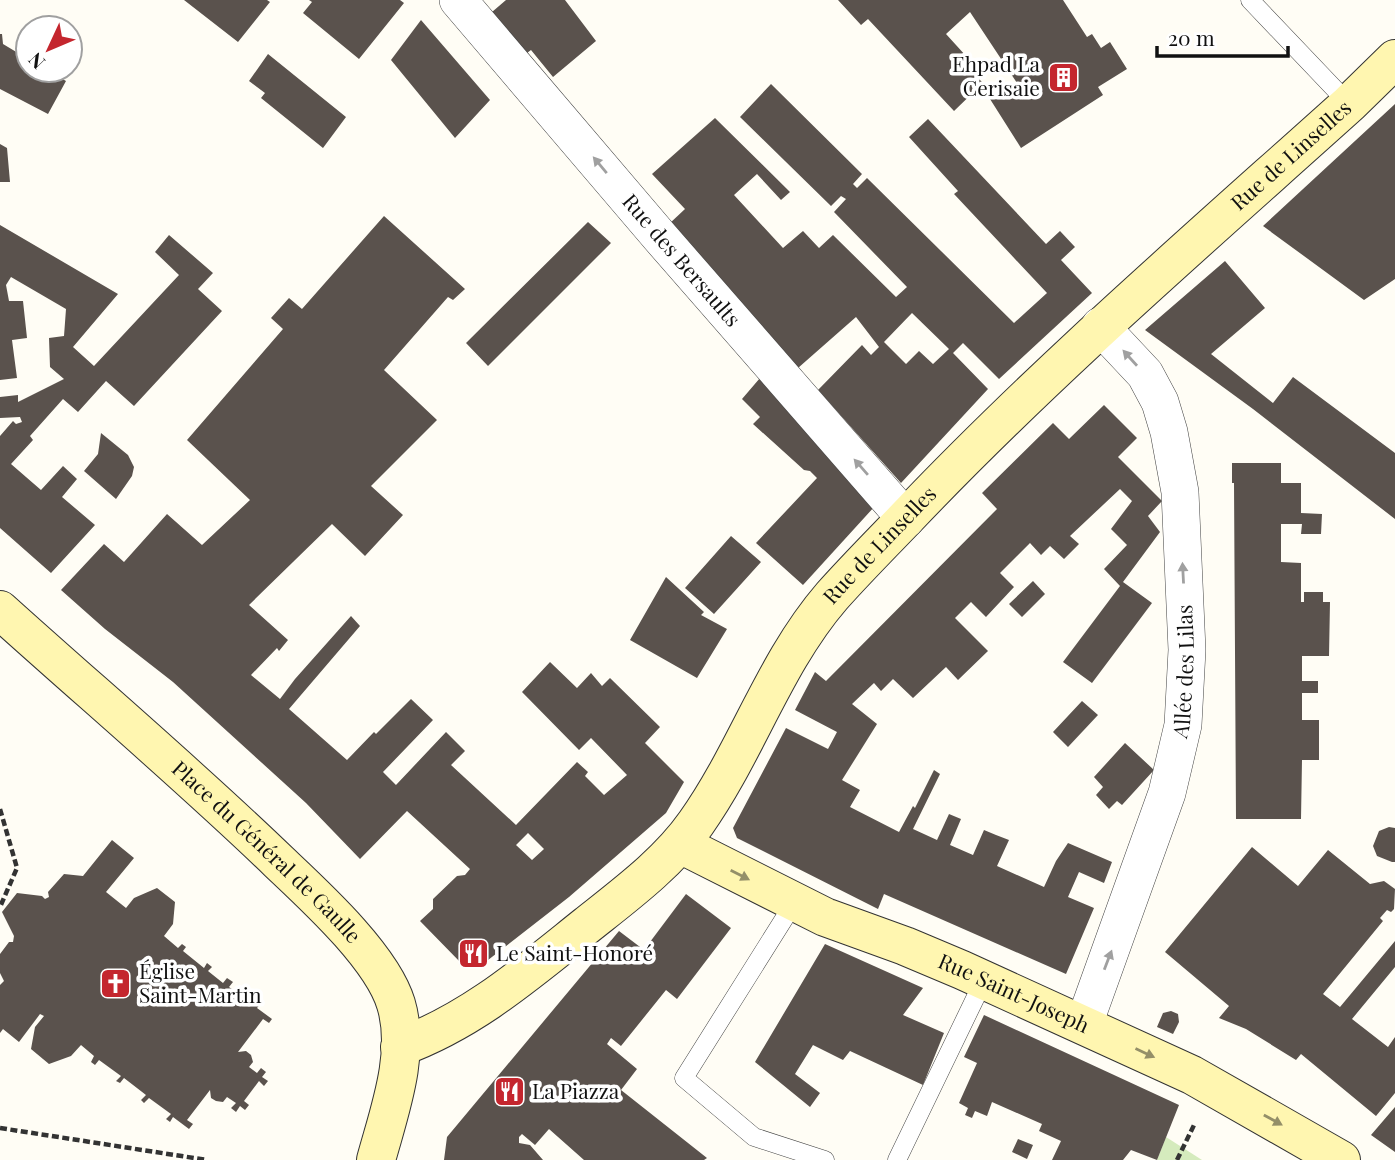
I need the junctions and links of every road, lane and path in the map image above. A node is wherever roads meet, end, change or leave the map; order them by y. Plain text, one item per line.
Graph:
1 (458, 0) edge
2 (1250, 0) edge
3 (1395, 59) edge
4 (1349, 104) junction
5 (1100, 326) junction
6 (906, 519) junction
7 (0, 610) edge
8 (0, 809) edge
9 (680, 844) junction
10 (794, 903) junction
11 (0, 907) edge
12 (984, 979) junction
13 (1084, 1024) junction
14 (400, 1047) junction
15 (0, 1128) edge
16 (207, 1160) edge
17 (376, 1160) edge
18 (825, 1160) edge
19 (897, 1160) edge
20 (1341, 1160) edge

6 -> 1 street, Rue des Bersaults
2 - 4 lane
3 - 4 street, Rue de Linselles
4 - 5 street, Rue de Linselles
5 - 6 street, Rue de Linselles
13 -> 5 street, Allée des Lilas
6 - 9 street, Rue de Linselles
7 - 14 street, Place du Général de Gaulle
8 - 11 path
9 -> 10 street, Rue Saint-Joseph
9 - 14 street, Rue de Linselles
10 - 12 street, Rue Saint-Joseph
10 - 18 lane
12 - 13 street, Rue Saint-Joseph
12 - 19 lane
13 -> 20 street, Rue Saint-Joseph
14 - 17 street, Place du Général de Gaulle
15 - 16 path

